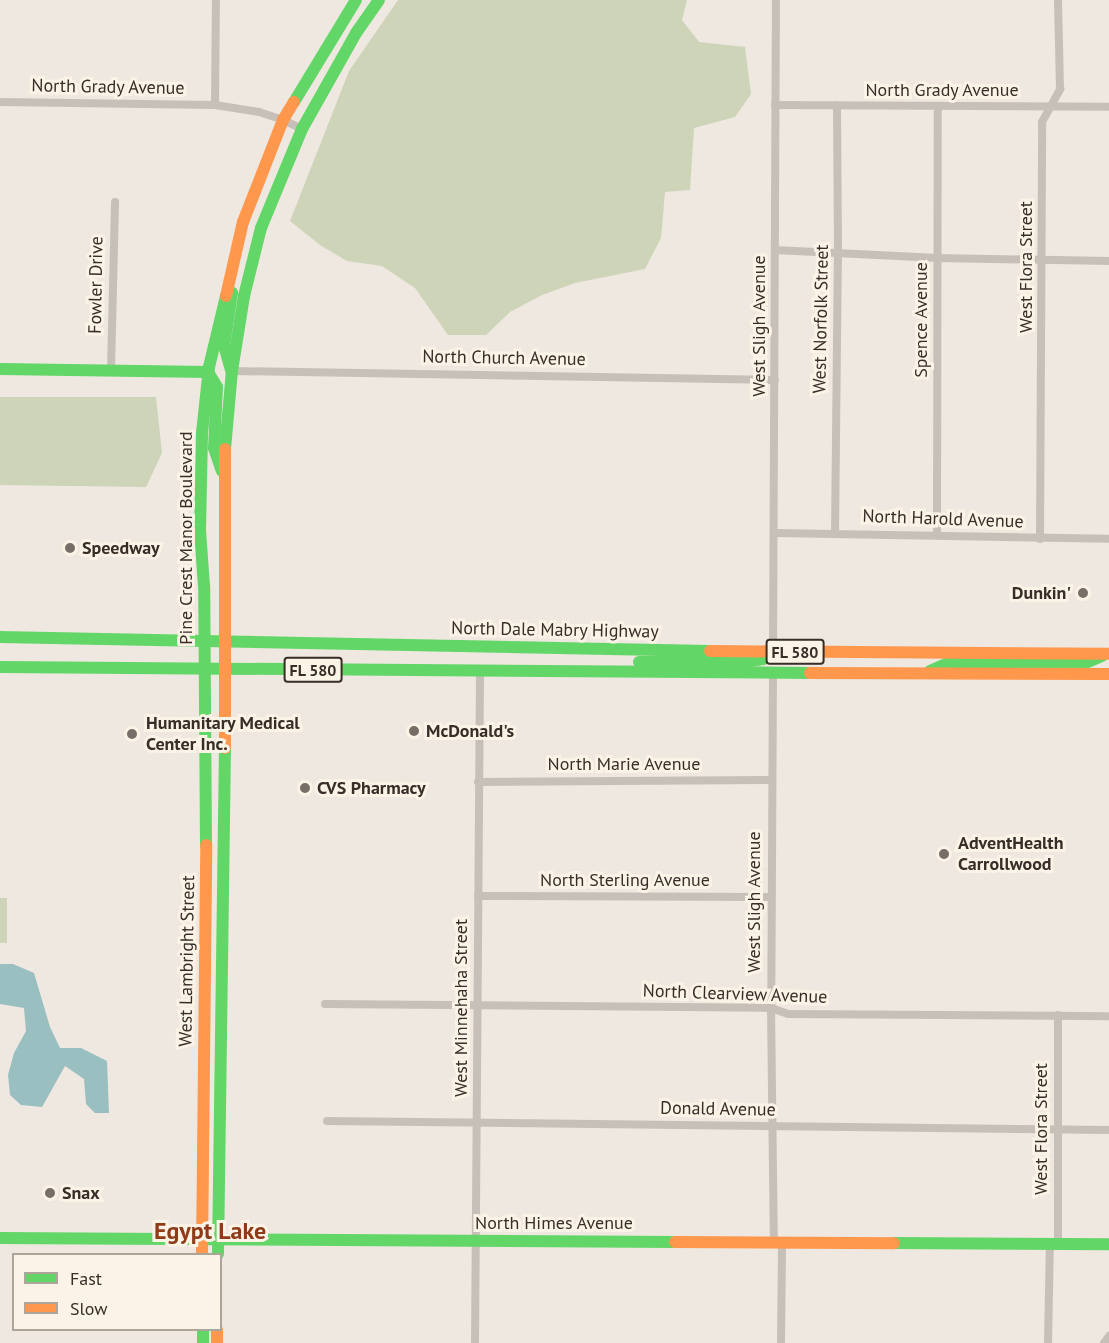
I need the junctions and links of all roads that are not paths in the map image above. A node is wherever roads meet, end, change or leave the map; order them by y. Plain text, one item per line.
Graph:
1 (216, 0) edge
2 (356, 0) edge
3 (379, 0) edge
4 (776, 0) edge
5 (1058, 0) edge
6 (0, 102) edge
7 (215, 105) junction
8 (776, 105) junction
9 (837, 105) junction
10 (938, 106) junction
11 (1051, 107) junction
12 (1109, 107) edge
13 (283, 120) junction
14 (302, 129) junction
15 (115, 202) dead end
16 (775, 250) junction
17 (838, 252) junction
18 (938, 258) junction
19 (1043, 259) junction
20 (1109, 261) edge
21 (232, 268) junction
22 (0, 369) edge
23 (111, 369) junction
24 (232, 371) junction
25 (208, 372) junction
26 (775, 380) junction
27 (224, 474) junction
28 (776, 533) junction
29 (835, 533) junction
30 (937, 534) junction
31 (1040, 539) junction
32 (1109, 539) edge
33 (0, 636) edge
34 (204, 641) junction
35 (226, 641) junction
36 (774, 652) junction
37 (940, 653) junction
38 (1109, 654) edge
39 (0, 667) edge
40 (205, 668) junction
41 (226, 669) junction
42 (588, 671) junction
43 (480, 672) junction
44 (773, 672) junction
45 (925, 673) junction
46 (1109, 674) edge
47 (771, 780) junction
48 (477, 782) junction
49 (478, 896) junction
50 (771, 897) junction
51 (325, 1004) dead end
52 (478, 1004) junction
53 (771, 1008) junction
54 (1058, 1016) junction
55 (1109, 1016) edge
56 (327, 1120) dead end
57 (477, 1122) junction
58 (774, 1127) junction
59 (1058, 1130) junction
60 (1109, 1130) edge
61 (0, 1238) edge
62 (202, 1238) junction
63 (218, 1238) junction
64 (477, 1241) junction
65 (778, 1241) junction
66 (1054, 1243) junction
67 (1109, 1244) edge
68 (202, 1253) edge
69 (218, 1253) edge
70 (1109, 1336) edge
71 (475, 1343) edge
72 (781, 1343) edge
73 (1048, 1343) edge
74 (1104, 1343) edge

1 - 7 street
2 - 13 main road, Pine Crest Manor Boulevard
3 - 14 main road, Pine Crest Manor Boulevard
4 - 8 street, West Sligh Avenue
5 - 11 street, West Flora Street
6 - 7 street, North Grady Avenue
7 - 13 street, North Grady Avenue
8 - 9 street, North Grady Avenue
8 - 16 street, West Sligh Avenue
9 - 10 street, North Grady Avenue
9 - 17 street, West Norfolk Street
10 - 11 street, North Grady Avenue
10 - 18 street, Spence Avenue
11 - 12 street, North Grady Avenue
11 - 19 street, West Flora Street
13 - 14 street, North Grady Avenue
13 - 21 main road, Pine Crest Manor Boulevard
14 - 24 main road, Pine Crest Manor Boulevard
15 - 23 street, Fowler Drive
16 - 17 street
16 - 26 street, West Sligh Avenue
17 - 18 street
17 - 29 street, West Norfolk Street
18 - 19 street
18 - 30 street, Spence Avenue
19 - 20 street
19 - 31 street, West Flora Street
21 - 24 main road, Pine Crest Manor Boulevard
21 - 25 main road, Pine Crest Manor Boulevard
22 - 23 main road
23 - 25 main road
24 - 26 street, North Church Avenue
24 - 27 main road, Pine Crest Manor Boulevard
25 - 27 main road, Pine Crest Manor Boulevard
25 - 34 main road, Pine Crest Manor Boulevard
26 - 28 street, West Sligh Avenue
27 - 35 main road, Pine Crest Manor Boulevard
28 - 29 street, North Harold Avenue
28 - 36 street, West Sligh Avenue
29 - 30 street, North Harold Avenue
30 - 31 street, North Harold Avenue
31 - 32 street, North Harold Avenue
33 - 34 main road, North Dale Mabry Highway / FL 580
34 - 35 main road, North Dale Mabry Highway / FL 580
34 - 40 main road, Pine Crest Manor Boulevard
35 - 36 main road, North Dale Mabry Highway / FL 580
35 - 41 main road, Pine Crest Manor Boulevard
36 - 37 main road, North Dale Mabry Highway / FL 580
36 - 42 main road
37 - 38 main road, North Dale Mabry Highway / FL 580
37 - 44 main road
38 - 45 main road
39 - 40 main road, FL 580
40 - 41 main road, FL 580
40 - 62 main road, West Lambright Street
41 - 43 main road, FL 580
41 - 63 main road, West Lambright Street
42 - 43 main road, FL 580
42 - 44 main road, FL 580
43 - 48 street, West Minnehaha Street
44 - 45 main road, FL 580
44 - 47 street, West Sligh Avenue
45 - 46 main road, FL 580
47 - 48 street, North Marie Avenue
47 - 50 street, West Sligh Avenue
48 - 49 street, West Minnehaha Street
49 - 50 street, North Sterling Avenue
49 - 52 street, West Minnehaha Street
50 - 53 street, West Sligh Avenue
51 - 52 street, North Clearview Avenue
52 - 53 street, North Clearview Avenue
52 - 57 street, West Minnehaha Street
53 - 54 street, North Clearview Avenue
53 - 58 street, West Sligh Avenue
54 - 55 street, North Clearview Avenue
54 - 59 street, West Flora Street
56 - 57 street, Donald Avenue
57 - 58 street, Donald Avenue
57 - 64 street, West Minnehaha Street
58 - 59 street, Donald Avenue
58 - 65 street, West Sligh Avenue
59 - 60 street, Donald Avenue
59 - 66 street, West Flora Street
61 - 62 main road, North Himes Avenue
62 - 63 main road, North Himes Avenue
62 - 68 main road, West Lambright Street
63 - 64 main road, North Himes Avenue
63 - 69 main road, West Lambright Street
64 - 65 main road, North Himes Avenue
64 - 71 street, West Minnehaha Street
65 - 66 main road, North Himes Avenue
65 - 72 street, West Sligh Avenue
66 - 67 main road, North Himes Avenue
66 - 73 street, West Flora Street
70 - 74 street

